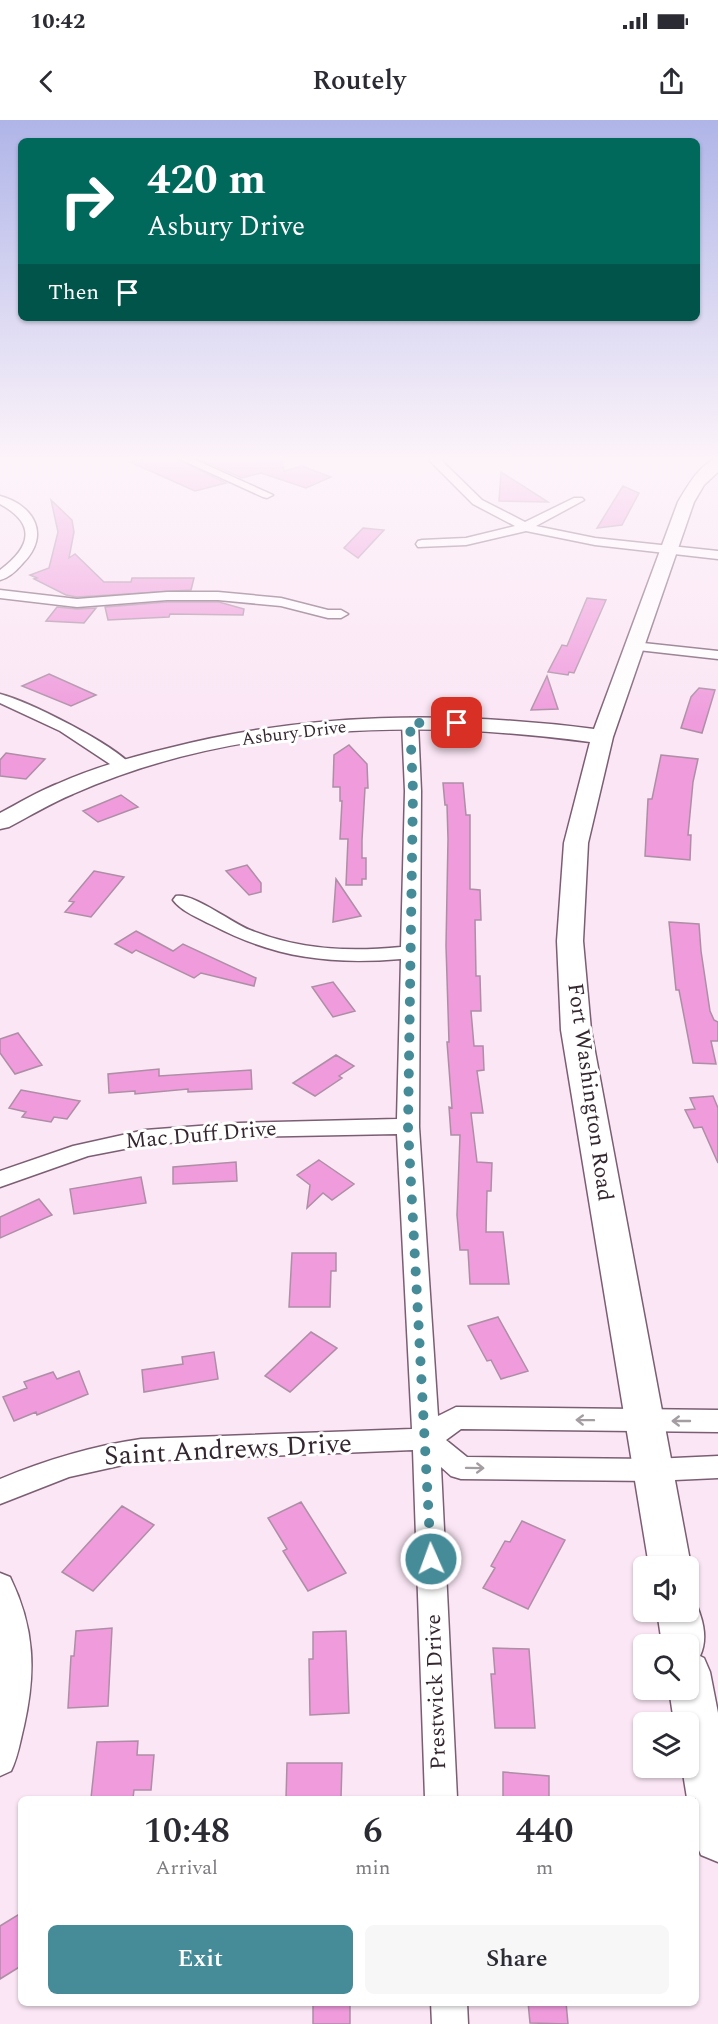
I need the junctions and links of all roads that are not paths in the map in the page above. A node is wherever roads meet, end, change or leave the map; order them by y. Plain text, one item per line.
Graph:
1 (30, 546) edge
2 (627, 546) edge
3 (669, 546) edge
4 (667, 551) junction
5 (718, 555) edge
6 (0, 576) edge
7 (0, 594) edge
8 (341, 614) dead end
9 (634, 646) junction
10 (718, 655) edge
11 (0, 698) edge
12 (410, 723) junction
13 (602, 737) junction
14 (125, 767) junction
15 (0, 822) edge
16 (182, 900) dead end
17 (410, 952) junction
18 (408, 1127) junction
19 (4, 1172) edge
20 (643, 1420) junction
21 (718, 1421) edge
22 (426, 1439) junction
23 (718, 1467) edge
24 (653, 1470) junction
25 (0, 1492) edge
26 (668, 1556) edge
27 (0, 1586) edge
28 (693, 1700) edge
29 (0, 1760) edge
30 (441, 1796) edge
31 (718, 1838) edge
32 (449, 2006) edge
33 (450, 2024) edge

1 - 6 street
2 - 4 street
3 - 4 main road, Fort Washington Road
4 - 5 street
4 - 9 main road, Fort Washington Road
7 - 8 street
9 - 10 street
9 - 13 main road, Fort Washington Road
11 - 14 street
12 - 13 main road, Asbury Drive
12 - 14 main road, Asbury Drive
12 - 17 street, Prestwick Drive
13 - 20 main road, Fort Washington Road
14 - 15 main road, Asbury Drive
16 - 17 street
17 - 18 street, Prestwick Drive
18 - 19 street, Mac Duff Drive
18 - 22 street, Prestwick Drive
21 -> 20 street
20 -> 22 street
20 - 24 main road, Fort Washington Road
22 -> 24 street
22 - 25 street, Saint Andrews Drive
22 - 30 street, Prestwick Drive
23 - 24 street
24 - 26 main road, Fort Washington Road
27 - 29 street
28 - 31 main road
32 - 33 street

